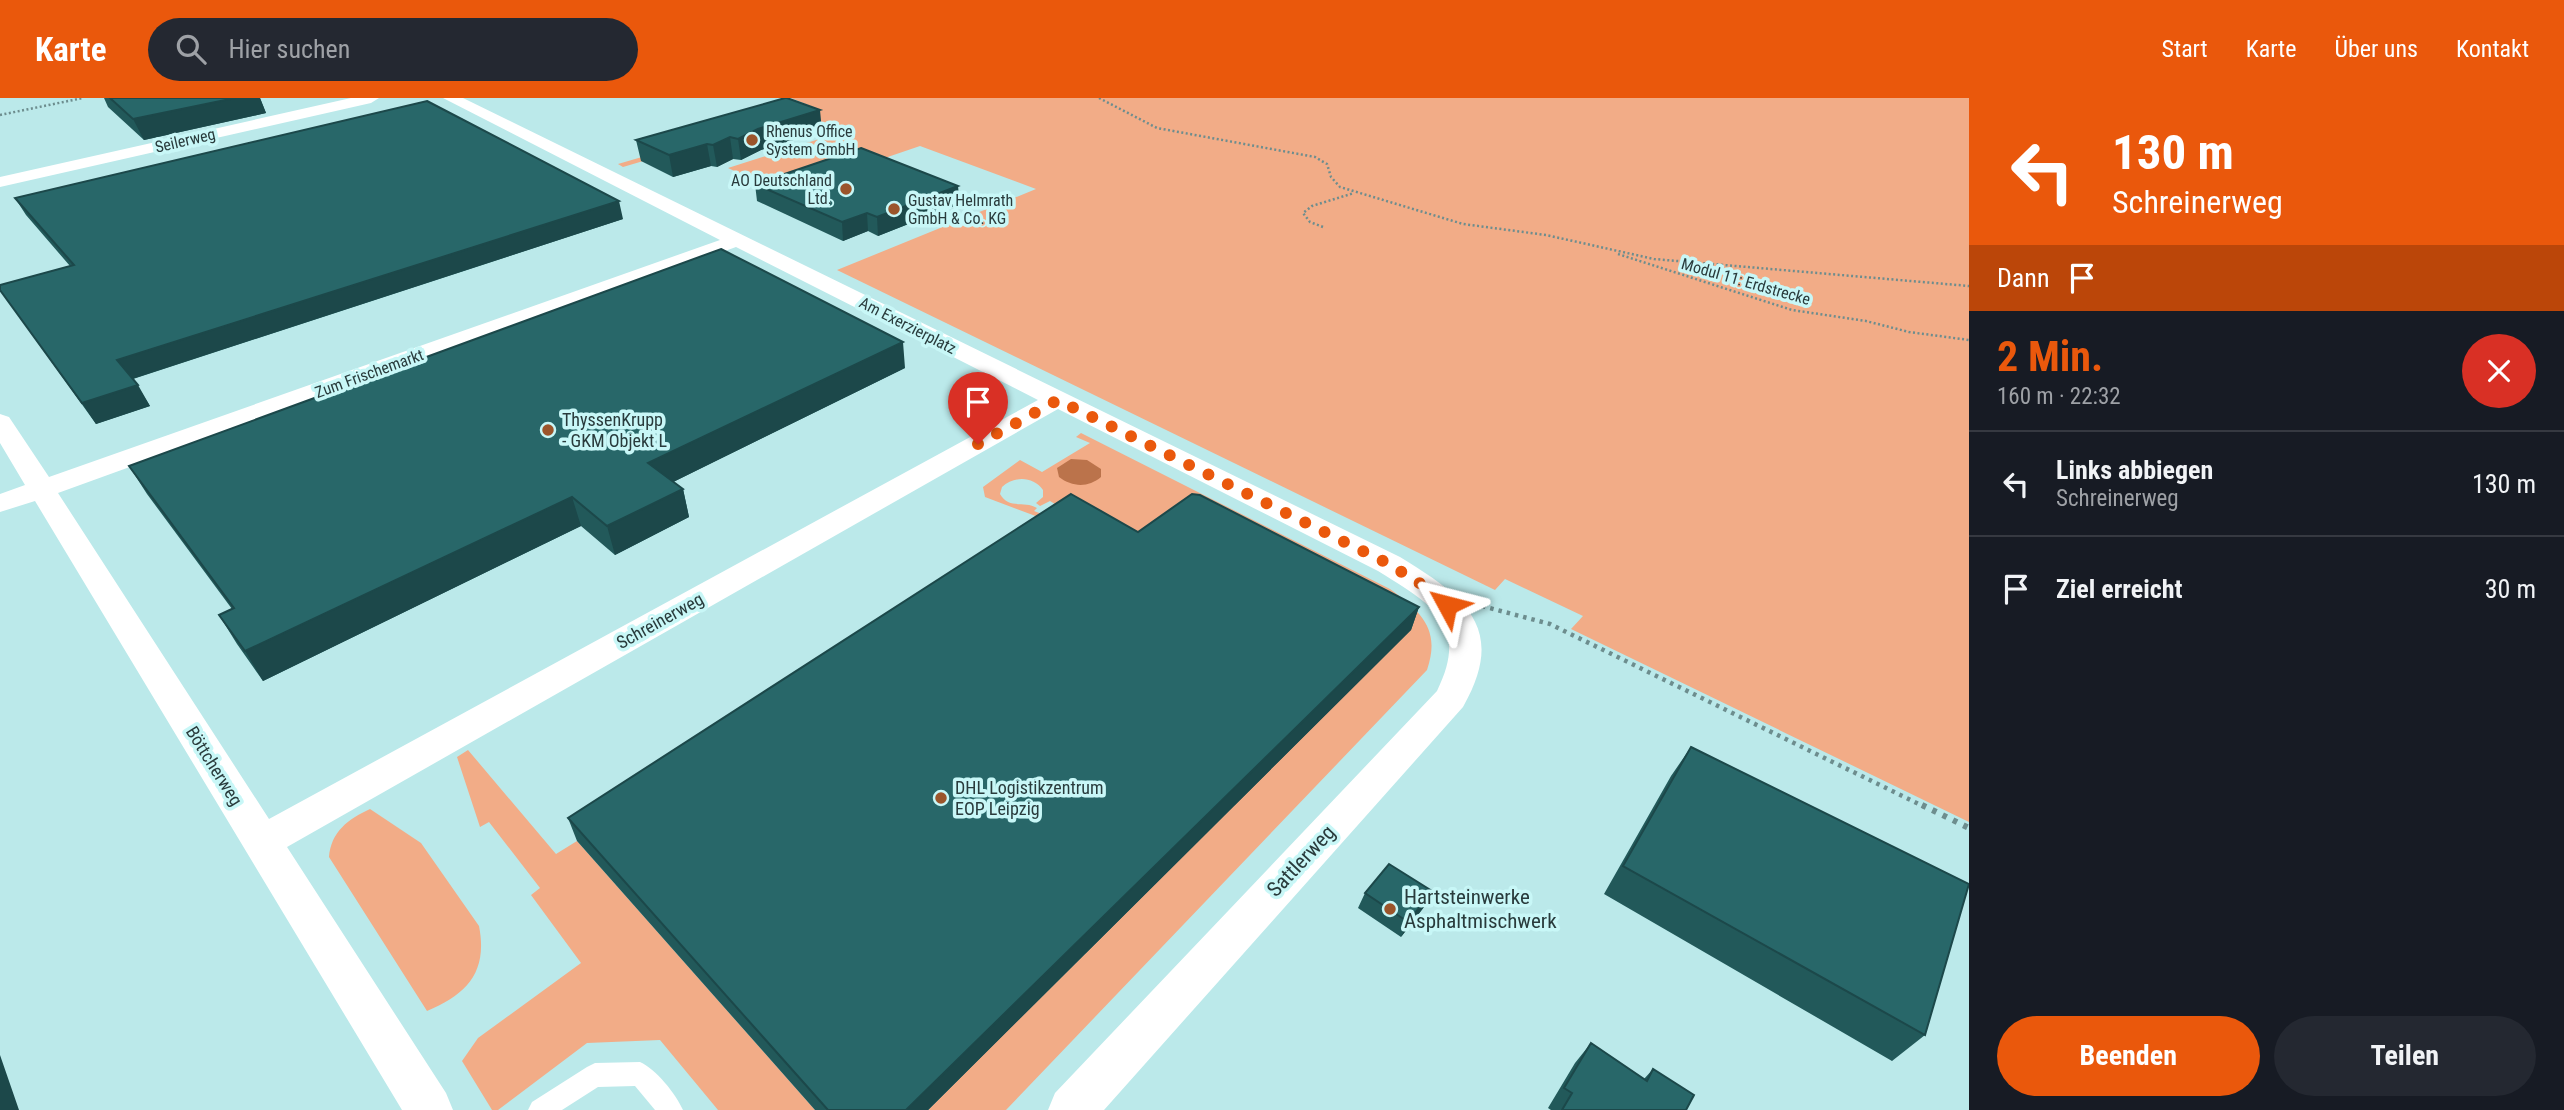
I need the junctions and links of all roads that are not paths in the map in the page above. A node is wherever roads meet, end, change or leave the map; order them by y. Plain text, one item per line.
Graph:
1 (371, 98) edge
2 (451, 98) edge
3 (0, 182) edge
4 (738, 240) junction
5 (1058, 400) junction
6 (0, 422) edge
7 (41, 490) junction
8 (0, 504) edge
9 (1437, 594) joint
10 (261, 843) junction
11 (429, 1110) edge
12 (540, 1110) edge
13 (671, 1110) edge
14 (1072, 1110) edge

1 - 3 street, Seilerweg
2 - 4 street, Am Exerzierplatz
4 - 5 street, Am Exerzierplatz
4 - 7 street, Zum Frischemarkt
5 - 9 street, Am Exerzierplatz
5 - 10 street, Schreinerweg
6 - 7 street, Böttcherweg
7 - 8 street, Zum Frischemarkt
7 - 10 street, Böttcherweg
9 - 14 street, Sattlerweg
10 - 11 street, Böttcherweg
12 - 13 lane

